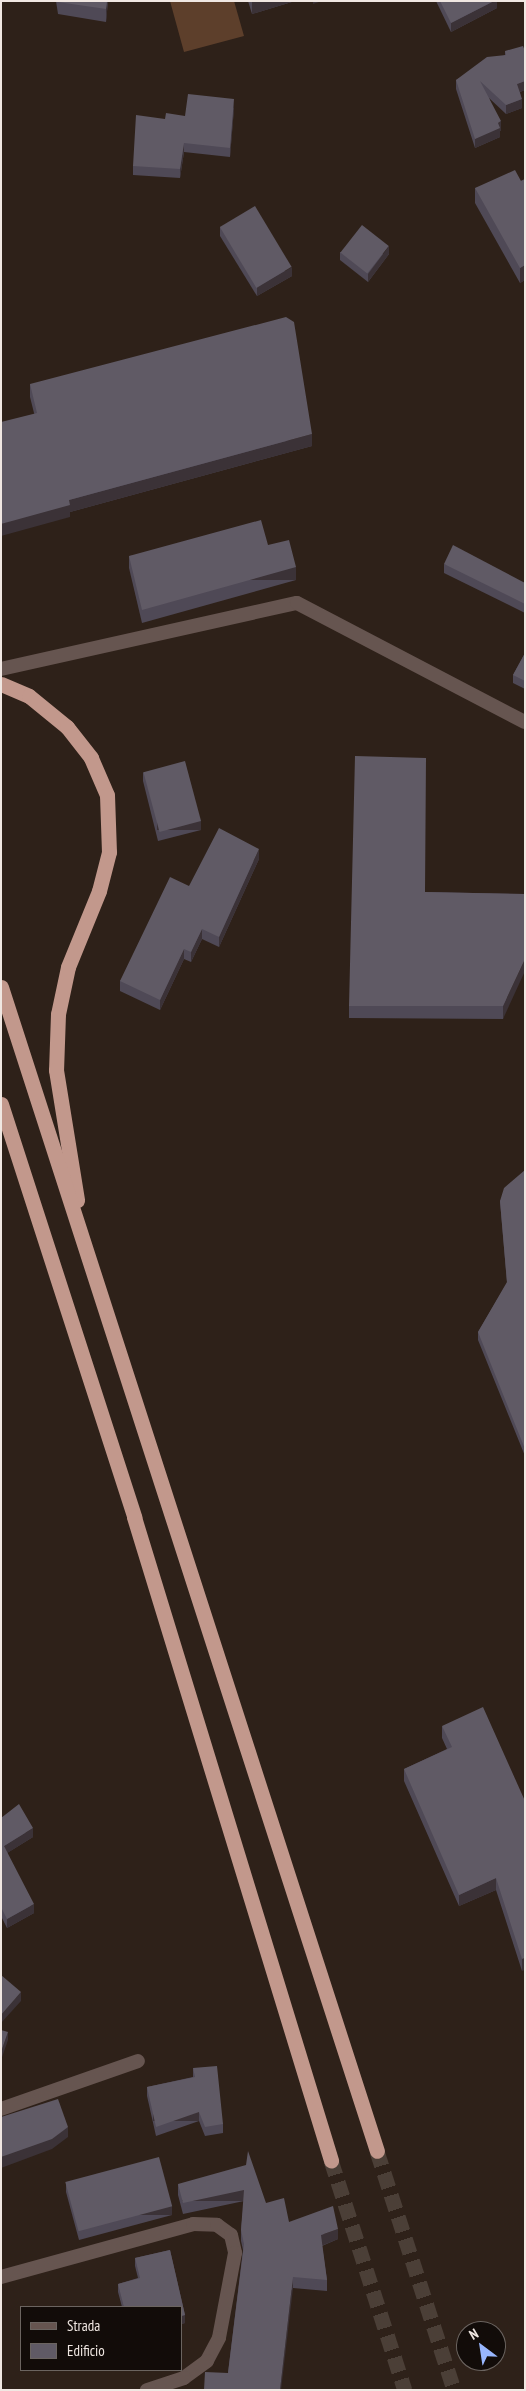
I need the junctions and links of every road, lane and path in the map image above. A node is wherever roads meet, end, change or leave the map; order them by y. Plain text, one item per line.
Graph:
1 (1, 669) edge
2 (1, 684) edge
3 (525, 722) edge
4 (1, 987) edge
5 (1, 1104) edge
6 (84, 1248) junction
7 (138, 2061) dead end
8 (1, 2109) edge
9 (378, 2150) tunnel mouth
10 (331, 2160) tunnel mouth
11 (1, 2276) edge
12 (147, 2390) edge

1 - 3 street
2 - 6 highway
4 - 6 highway
5 - 10 highway
6 - 9 highway
7 - 8 street
11 - 12 street

